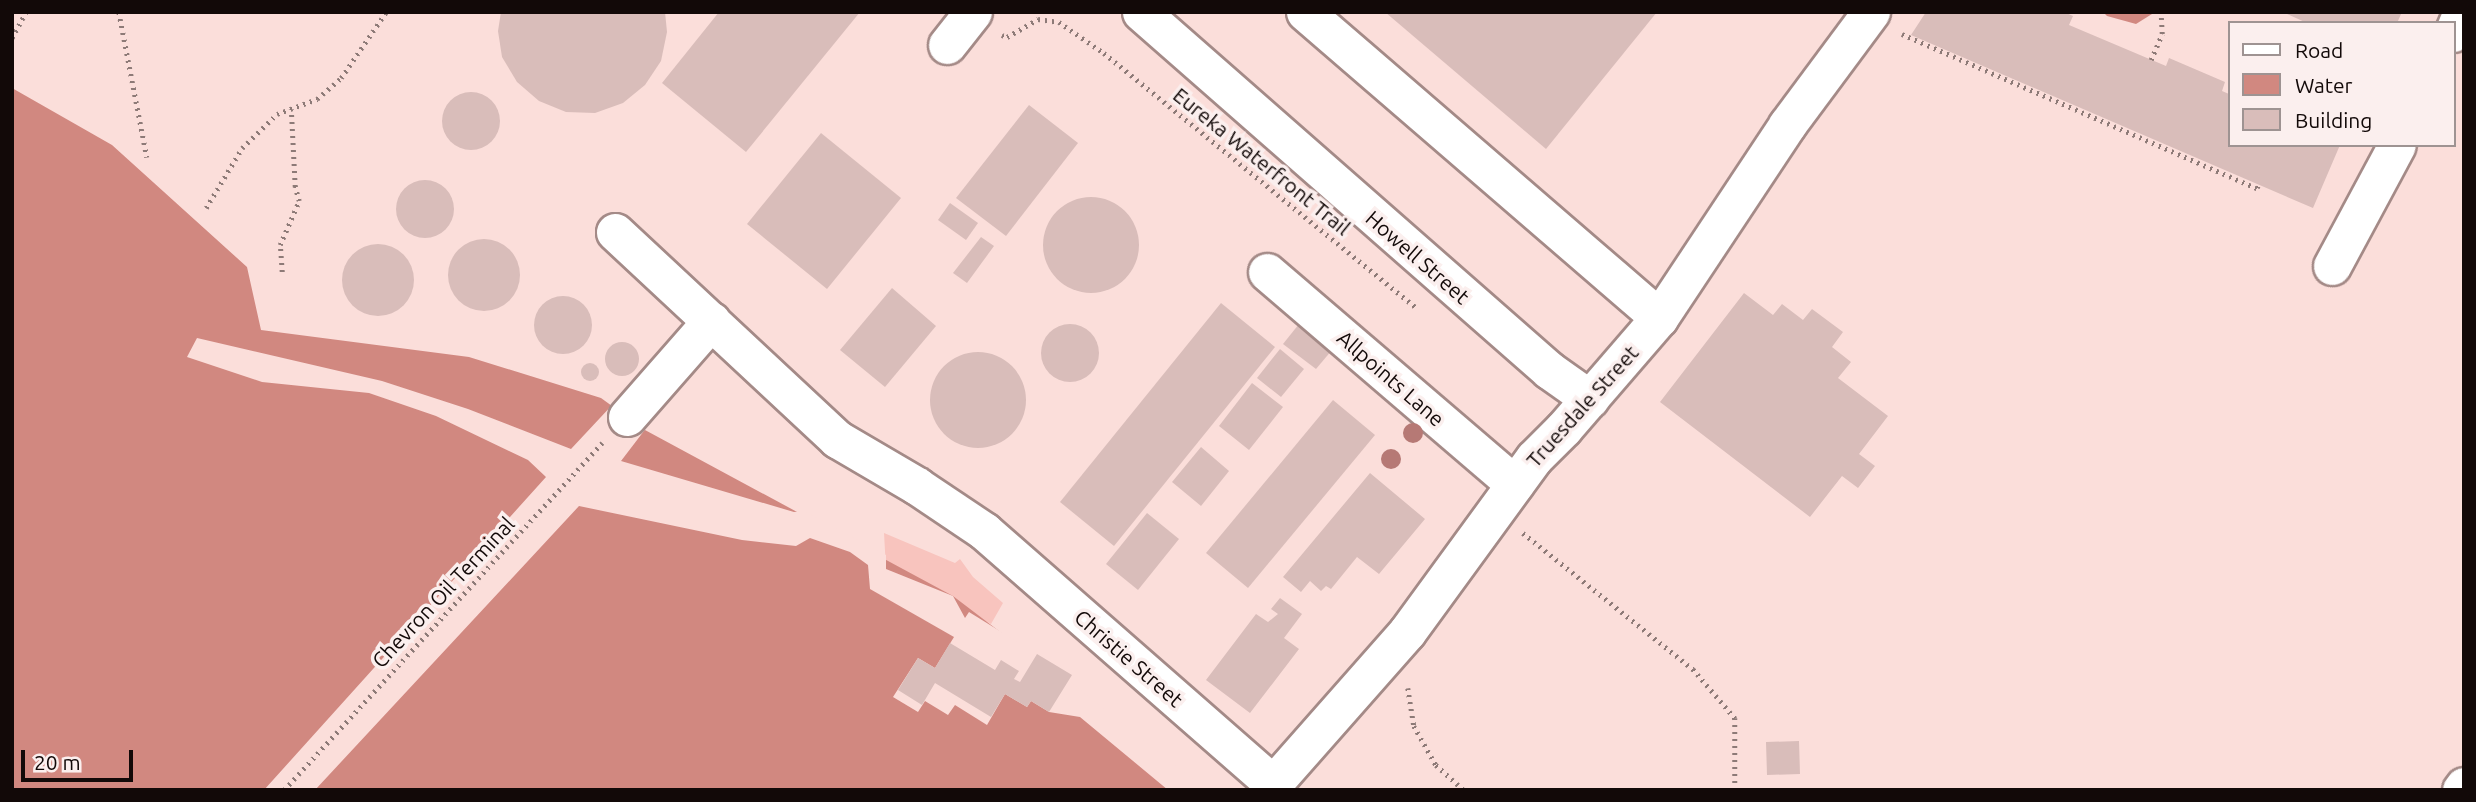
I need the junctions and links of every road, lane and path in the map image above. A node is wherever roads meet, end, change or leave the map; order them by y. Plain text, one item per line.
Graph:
1 (26, 12) edge
2 (119, 12) edge
3 (386, 12) edge
4 (1141, 12) edge
5 (1305, 12) edge
6 (1871, 12) edge
7 (2161, 12) edge
8 (2462, 12) edge
9 (962, 26) edge
10 (2455, 28) edge
11 (1902, 34) dead end
12 (12, 38) edge
13 (2151, 60) dead end
14 (290, 109) junction
15 (2396, 147) edge
16 (147, 157) dead end
17 (2258, 185) dead end
18 (206, 208) dead end
19 (615, 232) dead end
20 (2332, 266) dead end
21 (282, 272) dead end
22 (1267, 272) dead end
23 (1425, 315) dead end
24 (1659, 318) junction
25 (711, 321) junction
26 (1590, 399) junction
27 (627, 416) joint
28 (1505, 497) junction
29 (1407, 632) junction
30 (1273, 784) joint
31 (284, 790) edge
32 (1464, 790) edge
33 (1735, 790) edge

1 - 12 path
2 - 16 path
3 - 14 path
4 - 26 street, Howell Street
5 - 24 street
6 - 24 street, Truesdale Street
7 - 13 path
8 - 10 street
9 - 23 path, Eureka Waterfront Trail
11 - 17 path
14 - 18 path
14 - 21 path
15 - 20 street
19 - 25 street, Christie Street
22 - 28 street, Allpoints Lane
24 - 26 street, Truesdale Street
25 - 27 street
25 - 30 street, Christie Street
26 - 28 street, Truesdale Street
27 - 31 path, Chevron Oil Terminal
28 - 29 street, Truesdale Street
28 - 33 path
29 - 30 street, Truesdale Street
29 - 32 path

